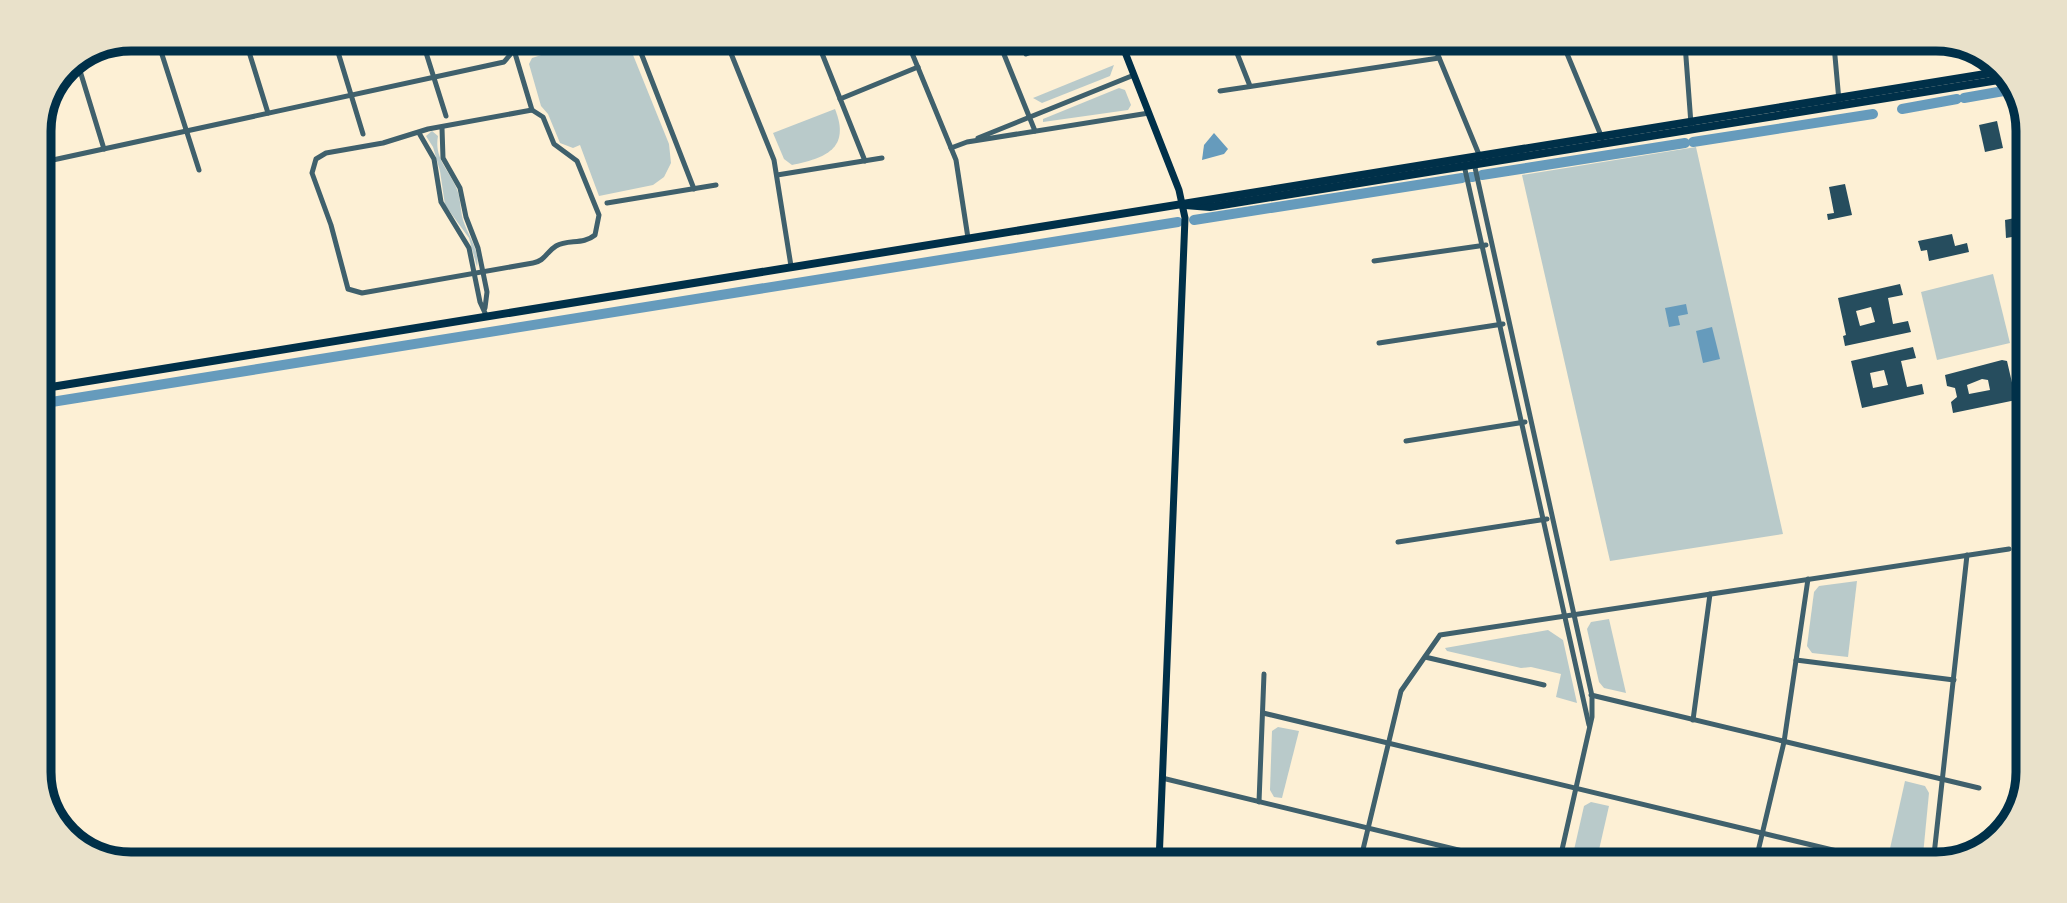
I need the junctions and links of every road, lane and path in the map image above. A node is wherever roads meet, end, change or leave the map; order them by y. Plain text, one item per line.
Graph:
1 (161, 51) edge
2 (249, 51) edge
3 (338, 51) edge
4 (425, 51) edge
5 (513, 51) edge
6 (514, 51) edge
7 (640, 51) edge
8 (730, 51) edge
9 (821, 51) edge
10 (911, 51) edge
11 (1003, 51) edge
12 (1034, 51) edge
13 (1125, 51) edge
14 (1236, 51) edge
15 (1436, 51) edge
16 (1566, 51) edge
17 (1686, 51) edge
18 (1835, 51) edge
19 (1026, 54) dead end
20 (1439, 58) junction
21 (918, 67) junction
22 (80, 70) edge
23 (1992, 74) edge
24 (1134, 75) junction
25 (434, 78) junction
26 (1998, 80) edge
27 (1250, 86) junction
28 (1220, 90) dead end
29 (351, 95) junction
30 (840, 99) junction
31 (1839, 104) junction
32 (532, 110) junction
33 (268, 113) junction
34 (1149, 113) junction
35 (446, 116) dead end
36 (1029, 117) junction
37 (1692, 126) junction
38 (442, 128) junction
39 (186, 131) junction
40 (1035, 131) junction
41 (419, 133) junction
42 (363, 134) dead end
43 (1603, 140) junction
44 (967, 142) junction
45 (951, 148) junction
46 (104, 149) junction
47 (882, 158) dead end
48 (51, 160) edge
49 (1477, 160) junction
50 (865, 161) junction
51 (1463, 162) junction
52 (199, 170) dead end
53 (777, 175) junction
54 (716, 185) dead end
55 (694, 189) junction
56 (607, 203) dead end
57 (1182, 204) junction
58 (968, 237) junction
59 (1492, 244) junction
60 (1482, 245) junction
61 (1374, 261) dead end
62 (791, 266) junction
63 (484, 272) junction
64 (474, 275) junction
65 (485, 312) junction
66 (1510, 323) junction
67 (1500, 324) junction
68 (1379, 343) dead end
69 (51, 387) edge
70 (1532, 421) junction
71 (1522, 422) junction
72 (1406, 441) dead end
73 (1553, 519) junction
74 (1544, 520) junction
75 (1398, 542) dead end
76 (2009, 549) dead end
77 (1967, 555) junction
78 (1808, 579) junction
79 (1710, 594) junction
80 (1575, 615) junction
81 (1566, 616) junction
82 (1425, 657) junction
83 (1796, 660) junction
84 (1264, 674) dead end
85 (1954, 680) junction
86 (1544, 685) dead end
87 (1584, 694) junction
88 (1592, 696) junction
89 (1262, 713) junction
90 (1693, 720) junction
91 (1590, 729) junction
92 (1784, 741) junction
93 (1388, 743) junction
94 (1163, 778) junction
95 (1943, 779) junction
96 (1979, 788) dead end
97 (1576, 789) junction
98 (1259, 802) junction
99 (1368, 828) junction
100 (1763, 832) junction
101 (1159, 852) edge
102 (1362, 852) edge
103 (1467, 852) edge
104 (1562, 852) edge
105 (1758, 852) edge
106 (1843, 852) edge
107 (1934, 852) edge

1 - 39 street
2 - 33 street
3 - 29 street
4 - 25 street
5 - 25 street
6 - 32 street
7 - 55 street
8 - 53 street
9 - 30 street
10 - 21 street
11 - 36 street
12 - 19 street
13 - 24 main road
14 - 27 street
15 - 20 street
16 - 43 street
17 - 37 street
18 - 31 street
20 - 27 street
20 - 49 street
21 - 30 street
21 - 45 street
22 - 46 street
23 - 31 main road
24 - 34 main road
24 - 36 street
25 - 29 street
25 - 35 street
26 - 31 main road
27 - 28 street
29 - 33 street
29 - 42 street
30 - 50 street
31 - 37 main road
32 - 38 street
32 - 63 street
33 - 39 street
34 - 40 street
34 - 57 main road
36 - 40 street
36 - 44 street
37 - 43 main road
38 - 41 street
38 - 63 street
39 - 46 street
39 - 52 street
40 - 44 street
41 - 64 street
41 - 64 street
43 - 49 main road
44 - 45 street
45 - 58 street
46 - 48 street
47 - 50 street
49 - 51 main road
49 - 59 street
50 - 53 street
51 - 57 main road
51 - 60 street
53 - 62 street
54 - 55 street
55 - 56 street
57 - 58 main road
57 - 94 main road
58 - 62 main road
59 - 60 street
59 - 66 street
60 - 61 street
60 - 67 street
62 - 65 main road
63 - 64 street
63 - 65 street
64 - 65 street
65 - 69 main road
66 - 67 street
66 - 70 street
67 - 68 street
67 - 71 street
70 - 71 street
70 - 73 street
71 - 72 street
71 - 74 street
73 - 74 street
73 - 80 street
74 - 75 street
74 - 81 street
76 - 77 street
77 - 78 street
77 - 85 street
78 - 79 street
78 - 83 street
79 - 80 street
79 - 90 street
80 - 81 street
80 - 88 street
81 - 82 street
81 - 87 street
82 - 86 street
82 - 93 street
83 - 85 street
83 - 92 street
84 - 89 street
85 - 95 street
87 - 88 street
87 - 91 street
88 - 90 street
88 - 91 street
89 - 93 street
89 - 98 street
90 - 92 street
91 - 97 street
92 - 95 street
92 - 100 street
93 - 97 street
93 - 99 street
94 - 98 street
94 - 101 main road
95 - 96 street
95 - 107 street
97 - 100 street
97 - 104 street
98 - 99 street
99 - 102 street
99 - 103 street
100 - 105 street
100 - 106 street

